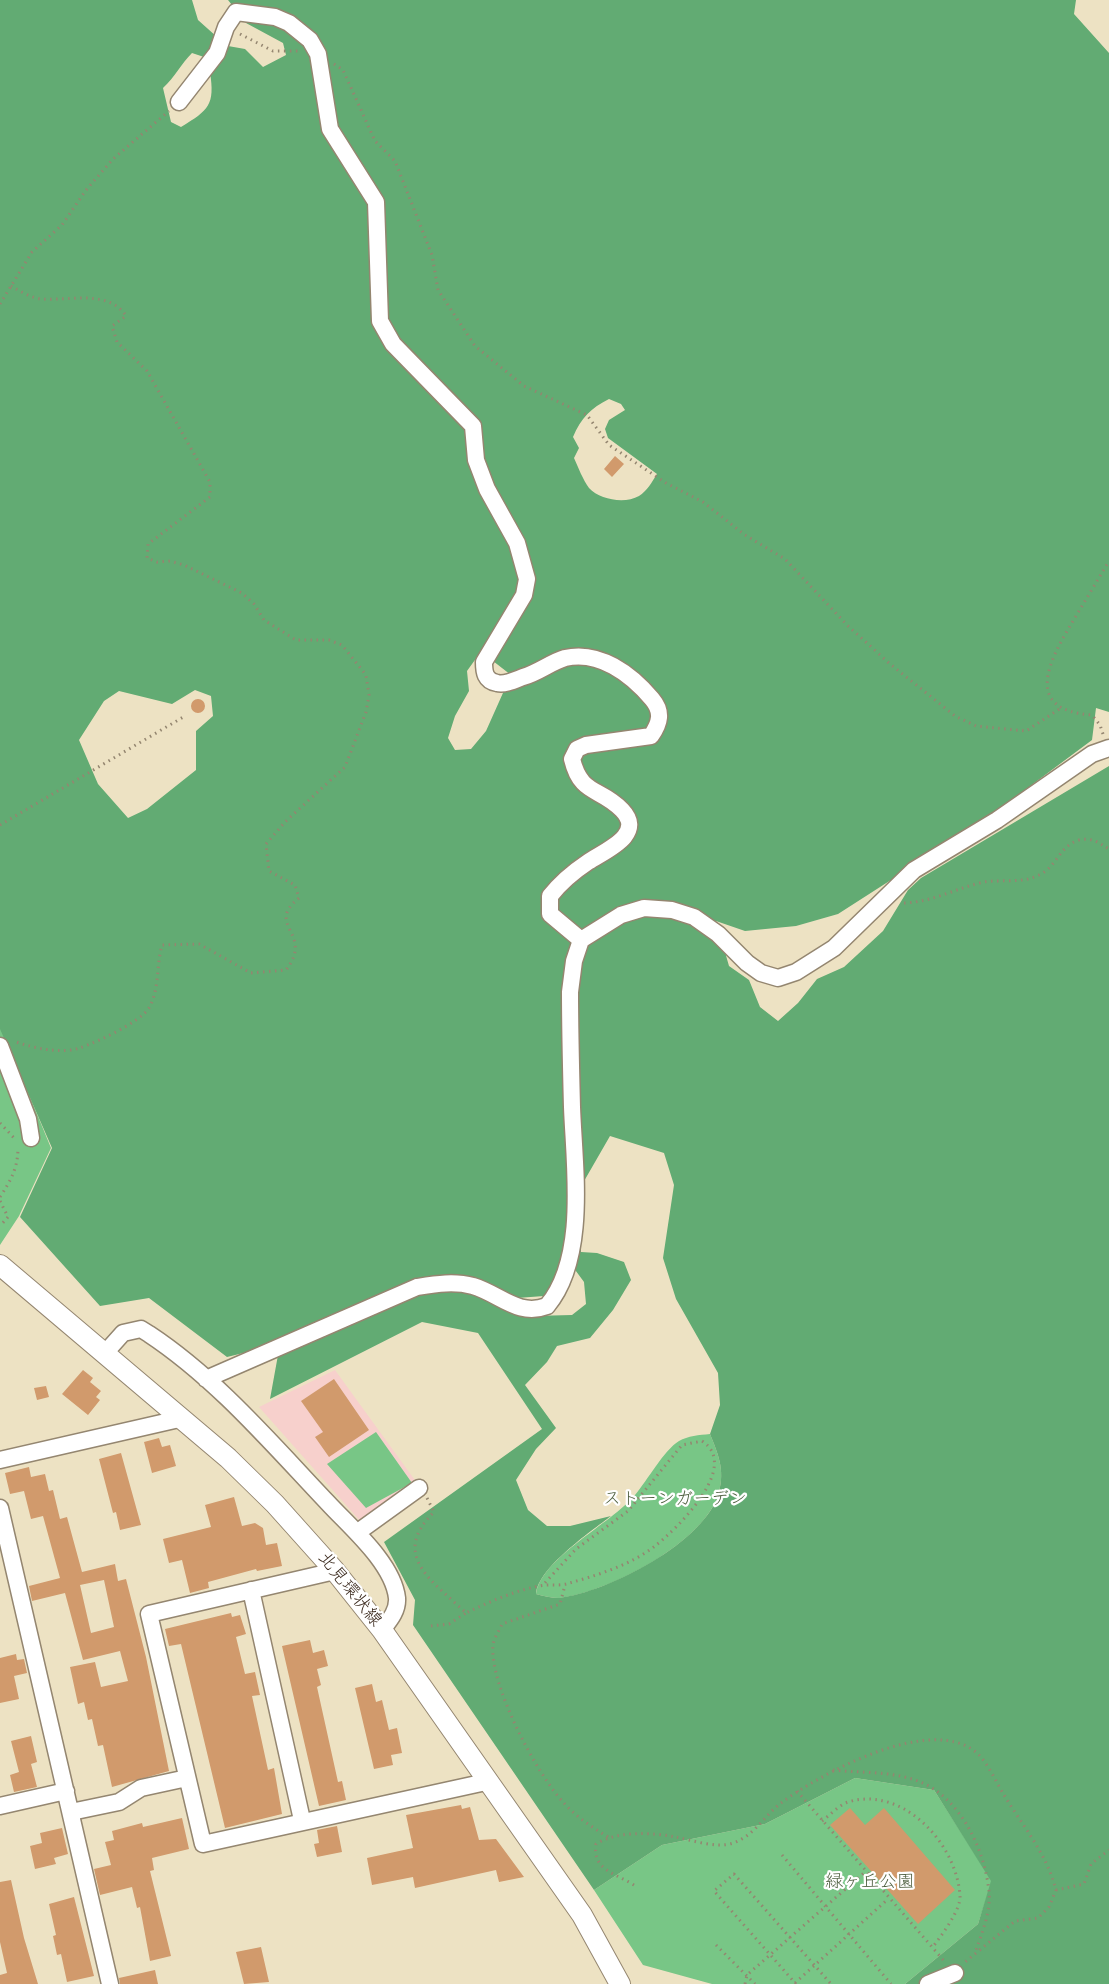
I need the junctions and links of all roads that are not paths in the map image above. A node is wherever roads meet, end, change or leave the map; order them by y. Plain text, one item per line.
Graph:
1 (179, 102) road end
2 (1108, 748) edge
3 (581, 940) junction
4 (4, 1043) edge
5 (30, 1138) dead end
6 (0, 1265) edge
7 (106, 1352) junction
8 (206, 1379) junction
9 (179, 1419) junction
10 (0, 1460) edge
11 (419, 1488) road end
12 (0, 1508) edge
13 (357, 1532) junction
14 (335, 1571) junction
15 (251, 1590) junction
16 (382, 1630) junction
17 (187, 1778) junction
18 (486, 1782) junction
19 (66, 1791) junction
20 (0, 1806) edge
21 (71, 1812) junction
22 (302, 1820) junction
23 (955, 1973) road end
24 (110, 1984) edge
25 (620, 1984) edge
26 (928, 1984) edge

1 - 3 street
2 - 3 street
3 - 8 street
4 - 5 street
6 - 7 main road, 北見環状線
7 - 8 street
7 - 9 main road, 北見環状線
8 - 13 street
9 - 10 street
9 - 14 main road, 北見環状線
11 - 13 street
12 - 19 street
13 - 16 street
14 - 15 street
14 - 16 main road, 北見環状線
15 - 17 street
15 - 22 street
16 - 18 main road, 北見環状線
17 - 21 street
17 - 22 street
18 - 22 street
18 - 25 main road, 北見環状線
19 - 20 street
19 - 21 street
21 - 24 street
23 - 26 street

